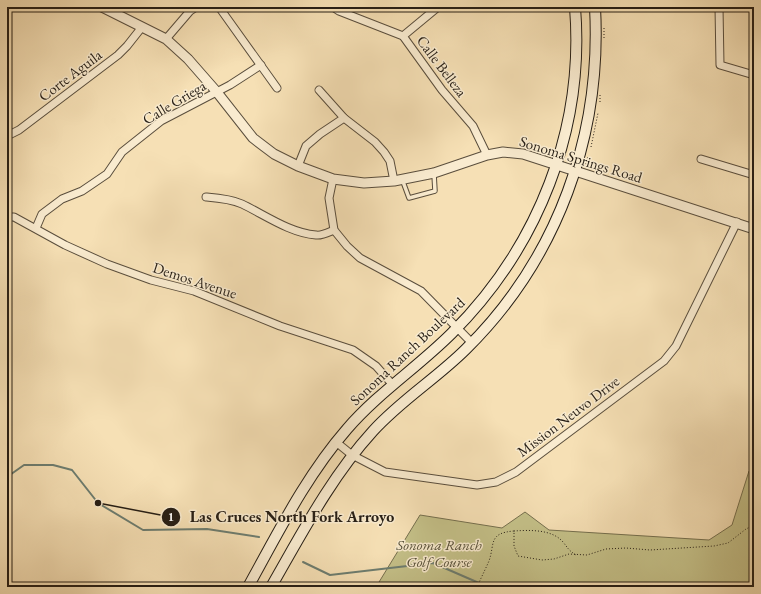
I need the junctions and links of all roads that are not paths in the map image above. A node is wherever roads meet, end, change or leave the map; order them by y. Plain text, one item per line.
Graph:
1 (102, 7) edge
2 (196, 7) edge
3 (219, 7) edge
4 (333, 7) edge
5 (438, 7) edge
6 (575, 7) edge
7 (595, 7) edge
8 (719, 7) edge
9 (142, 27) junction
10 (403, 36) junction
11 (166, 39) junction
12 (260, 65) junction
13 (754, 75) edge
14 (277, 88) dead end
15 (319, 90) dead end
16 (216, 91) junction
17 (344, 118) junction
18 (7, 136) edge
19 (487, 155) junction
20 (701, 159) dead end
21 (557, 165) junction
22 (298, 166) junction
23 (575, 171) junction
24 (434, 173) junction
25 (754, 175) edge
26 (333, 179) junction
27 (398, 180) junction
28 (206, 197) dead end
29 (7, 217) edge
30 (737, 222) junction
31 (36, 228) junction
32 (754, 229) edge
33 (334, 230) junction
34 (457, 328) junction
35 (472, 343) junction
36 (392, 384) junction
37 (336, 442) junction
38 (352, 455) junction
39 (248, 587) edge
40 (271, 587) edge

1 - 9 street, Sonoma Springs Road
2 - 11 street
3 - 12 street
4 - 10 street, Calle Belleza
5 - 10 street
6 - 21 main road, Sonoma Ranch Boulevard
7 - 23 main road
8 - 13 street
9 - 11 street, Sonoma Springs Road
9 - 18 street, Corte Aguila
10 - 19 street, Calle Belleza
11 - 16 street, Sonoma Springs Road
12 - 14 street
12 - 16 street, Calle Griega
15 - 17 street
16 - 22 street, Sonoma Springs Road
16 - 31 street, Calle Griega
17 - 22 street
17 - 27 street
19 - 21 street, Sonoma Springs Road
19 - 24 street, Sonoma Springs Road
20 - 25 street
21 - 23 street, Sonoma Springs Road
21 - 34 main road, Sonoma Ranch Boulevard
22 - 26 street, Sonoma Springs Road
23 - 30 street, Sonoma Springs Road
23 - 35 main road
24 - 27 street, Sonoma Springs Road
24 - 27 lane
26 - 27 street, Sonoma Springs Road
26 - 33 street
28 - 33 street
29 - 31 street, Demos Avenue
30 - 32 street, Sonoma Springs Road
30 - 38 street, Mission Neuvo Drive
31 - 36 street, Demos Avenue
33 - 34 street
34 - 35 street
34 - 36 main road, Sonoma Ranch Boulevard
35 - 38 main road
36 - 37 main road, Sonoma Ranch Boulevard
37 - 38 street, Mission Neuvo Drive
37 - 39 main road, Sonoma Ranch Boulevard
38 - 40 main road

